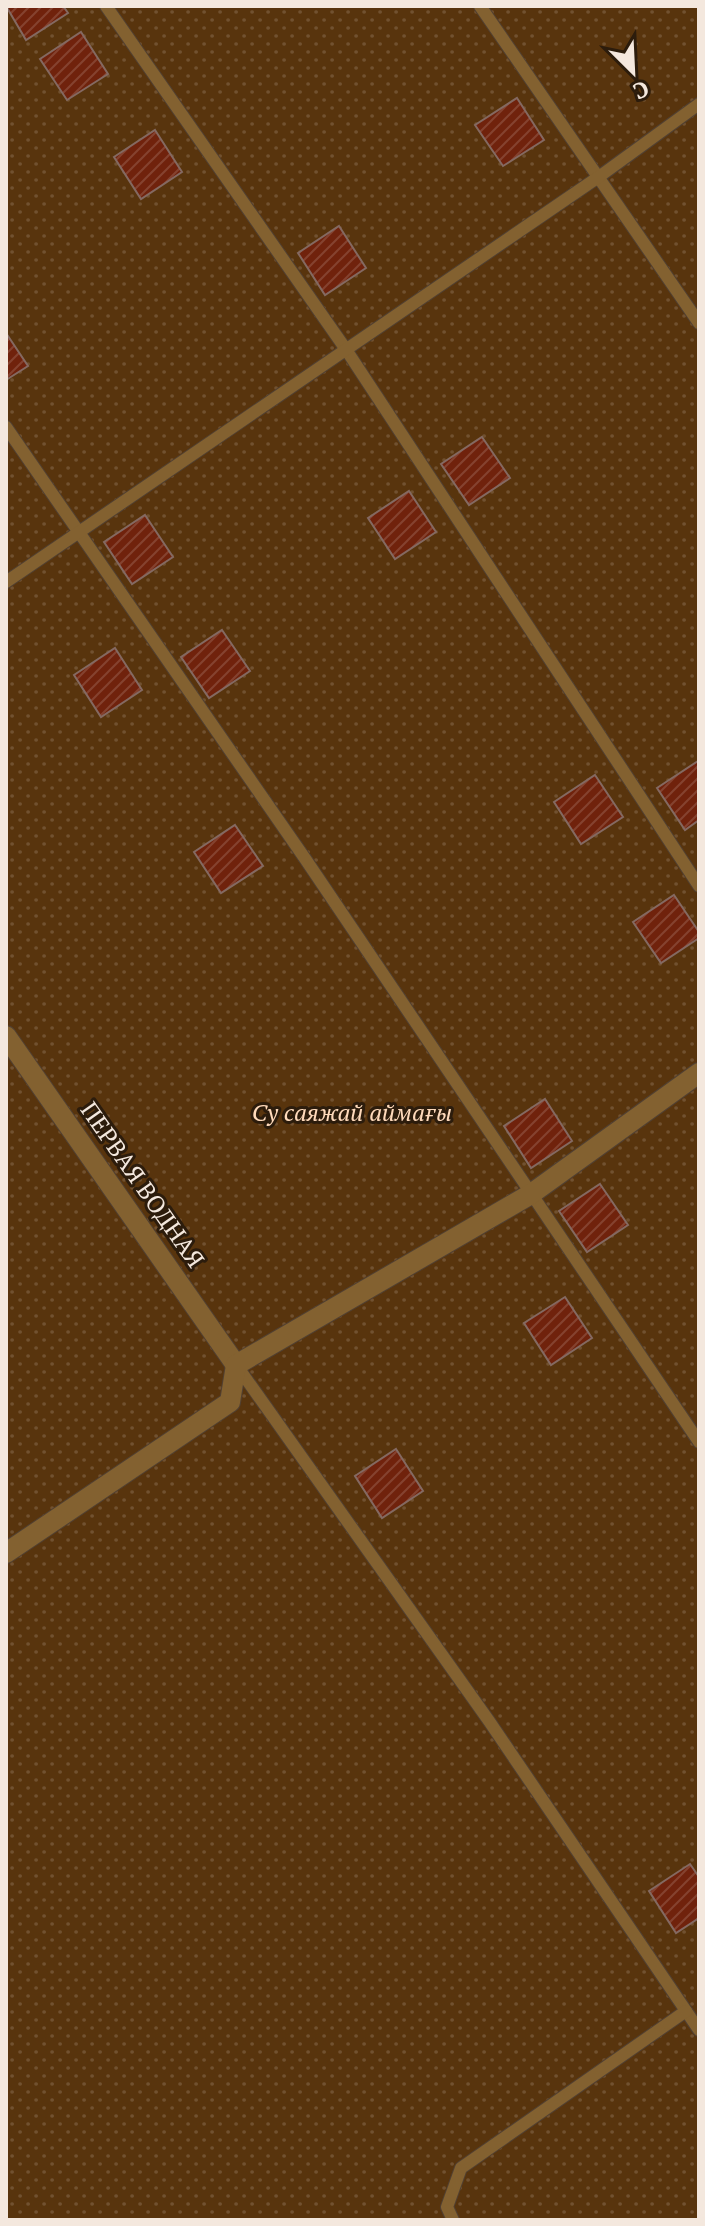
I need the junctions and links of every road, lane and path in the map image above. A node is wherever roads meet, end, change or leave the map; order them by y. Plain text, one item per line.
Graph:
1 (106, 6) edge
2 (480, 6) edge
3 (699, 104) edge
4 (600, 176) junction
5 (699, 323) edge
6 (345, 348) junction
7 (6, 427) edge
8 (80, 531) junction
9 (6, 582) edge
10 (699, 886) edge
11 (6, 1036) edge
12 (699, 1073) edge
13 (531, 1194) junction
14 (236, 1365) junction
15 (699, 1442) edge
16 (6, 1553) edge
17 (686, 2011) junction
18 (699, 2030) edge
19 (453, 2220) edge

1 - 6 lane
2 - 4 lane
3 - 4 lane
4 - 5 lane
4 - 6 lane
6 - 8 lane
6 - 10 lane
7 - 8 lane
8 - 9 lane
8 - 13 lane
11 - 14 street, ПЕРВАЯ ВОДНАЯ
12 - 13 street
13 - 14 street
13 - 15 lane
14 - 16 street
14 - 17 lane
17 - 18 lane
17 - 19 lane

